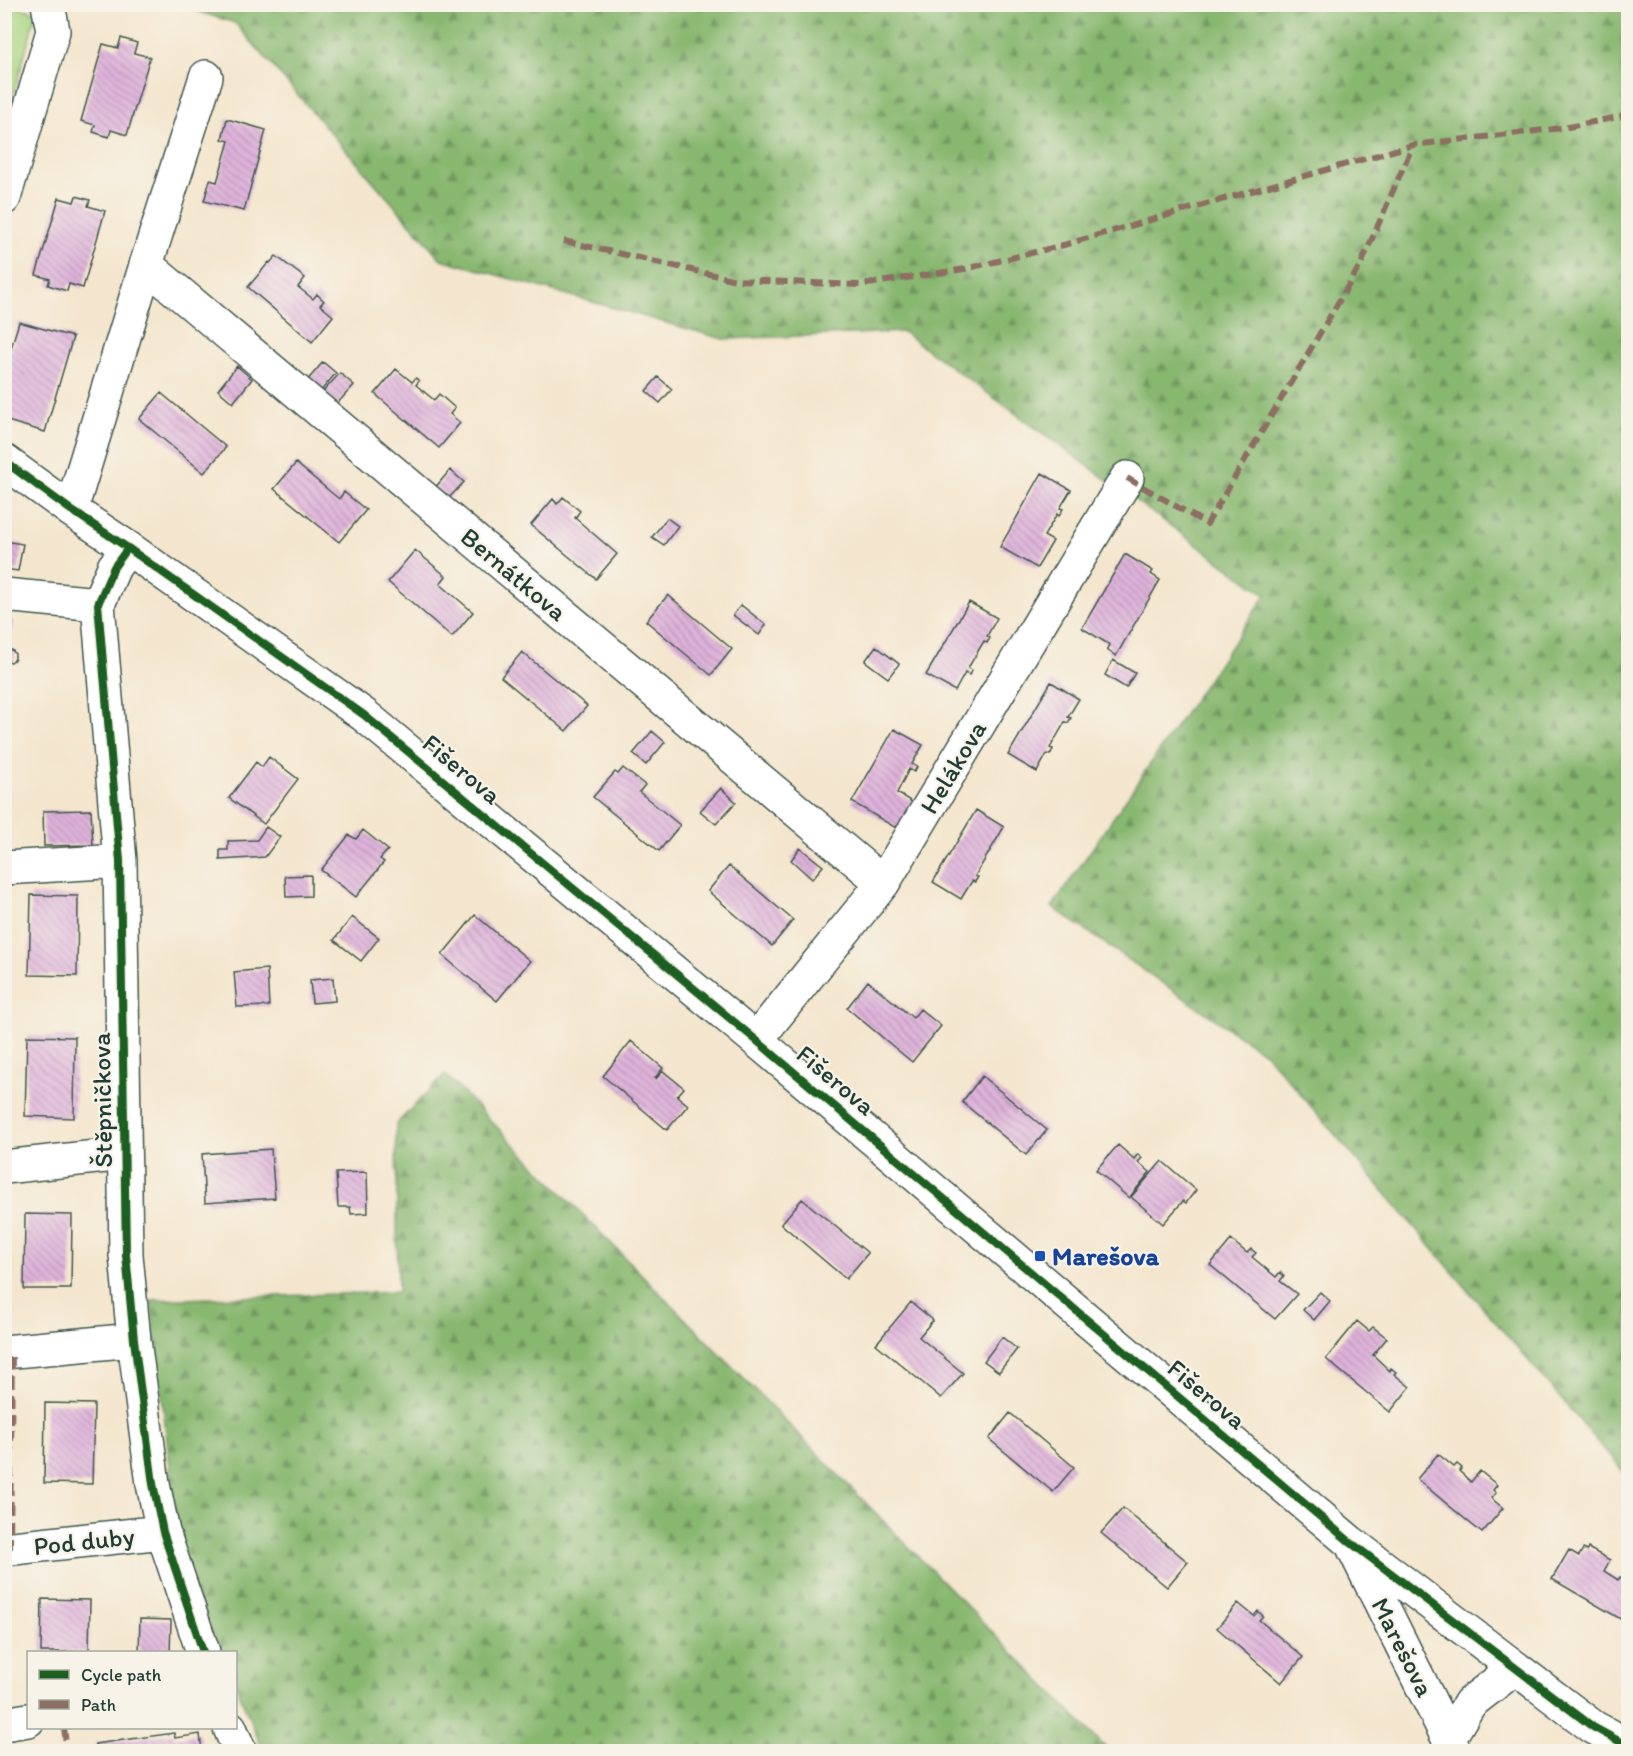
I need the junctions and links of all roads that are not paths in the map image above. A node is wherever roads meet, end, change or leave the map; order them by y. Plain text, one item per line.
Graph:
1 (48, 4) edge
2 (206, 77) dead end
3 (4, 198) edge
4 (146, 265) junction
5 (4, 461) edge
6 (1127, 478) dead end
7 (71, 510) junction
8 (128, 548) junction
9 (4, 595) edge
10 (98, 603) junction
11 (120, 861) junction
12 (4, 868) edge
13 (883, 883) junction
14 (756, 1040) junction
15 (124, 1154) junction
16 (4, 1167) edge
17 (134, 1340) junction
18 (4, 1352) edge
19 (163, 1532) junction
20 (1350, 1542) junction
21 (4, 1549) edge
22 (202, 1651) edge
23 (1515, 1668) junction
24 (27, 1720) edge
25 (4, 1724) edge
26 (230, 1729) edge
27 (1452, 1745) edge
28 (1629, 1746) edge
29 (240, 1752) edge

1 - 3 street
2 - 4 street
4 - 7 street
4 - 13 street, Bernátkova
5 - 7 street, Fišerova
6 - 13 street, Helákova
7 - 8 street, Fišerova
8 - 10 street, Štěpničkova
8 - 14 street, Fišerova
9 - 10 street
10 - 11 street, Štěpničkova
11 - 12 street
11 - 15 street, Štěpničkova
13 - 14 street, Helákova
14 - 20 street, Fišerova
15 - 16 street
15 - 17 street, Štěpničkova
17 - 18 street
17 - 19 street, Štěpničkova
19 - 21 street, Pod duby
19 - 22 street, Štěpničkova
20 - 23 street, Fišerova
20 - 27 street, Marešova
23 - 27 street
23 - 28 street, Fišerova
24 - 25 street
26 - 29 street

